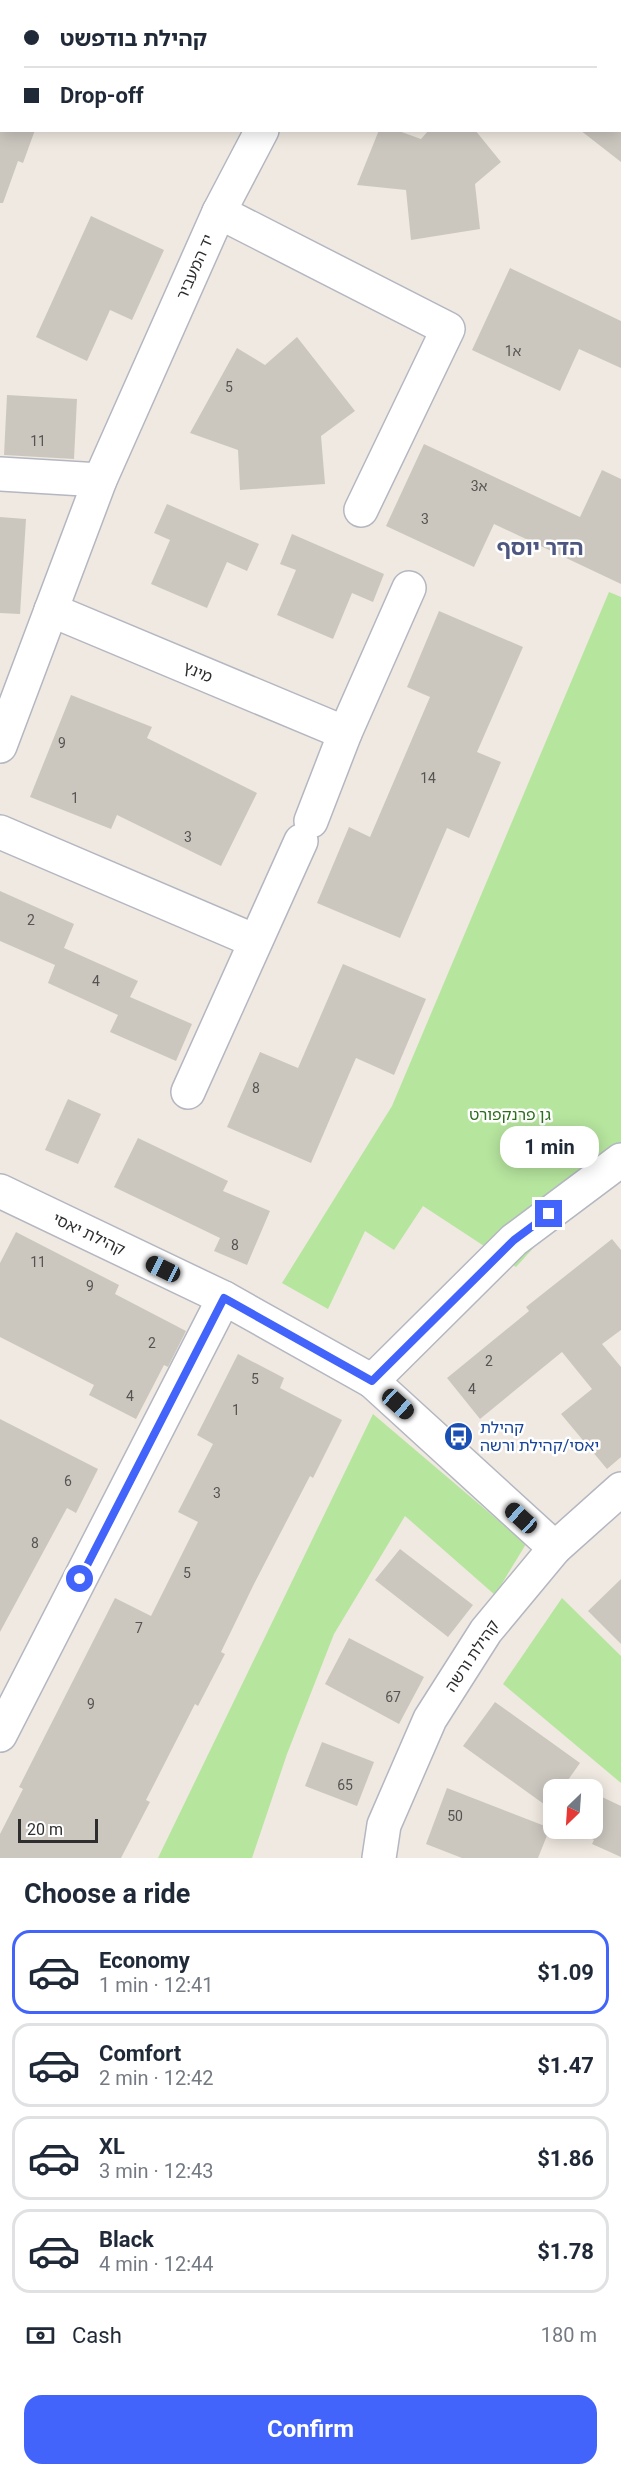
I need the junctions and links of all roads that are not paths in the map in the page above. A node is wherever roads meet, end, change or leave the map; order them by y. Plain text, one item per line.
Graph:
1 (261, 132) edge
2 (219, 212) junction
3 (0, 474) edge
4 (100, 480) junction
5 (361, 510) dead end
6 (409, 588) dead end
7 (51, 610) junction
8 (345, 733) junction
9 (0, 746) edge
10 (0, 832) edge
11 (255, 941) junction
12 (188, 1092) dead end
13 (621, 1160) edge
14 (0, 1191) edge
15 (224, 1298) junction
16 (372, 1381) junction
17 (621, 1489) edge
18 (555, 1548) junction
19 (0, 1736) edge
20 (379, 1858) edge

1 - 2 street
2 - 4 street, יד המעביר
2 - 5 street, יד המעביר
3 - 4 street
4 - 7 street, יד המעביר
6 - 8 street
7 - 8 street, מינץ
7 - 9 street, יד המעביר
8 - 11 street
10 - 11 street
11 - 12 street
13 - 16 street
14 - 15 street, קהילת יאסי
15 - 16 street, קהילת יאסי
15 - 19 street
16 - 18 street, קהילת יאסי
17 - 18 street, קהילת ורשה
18 - 20 street, קהילת ורשה

